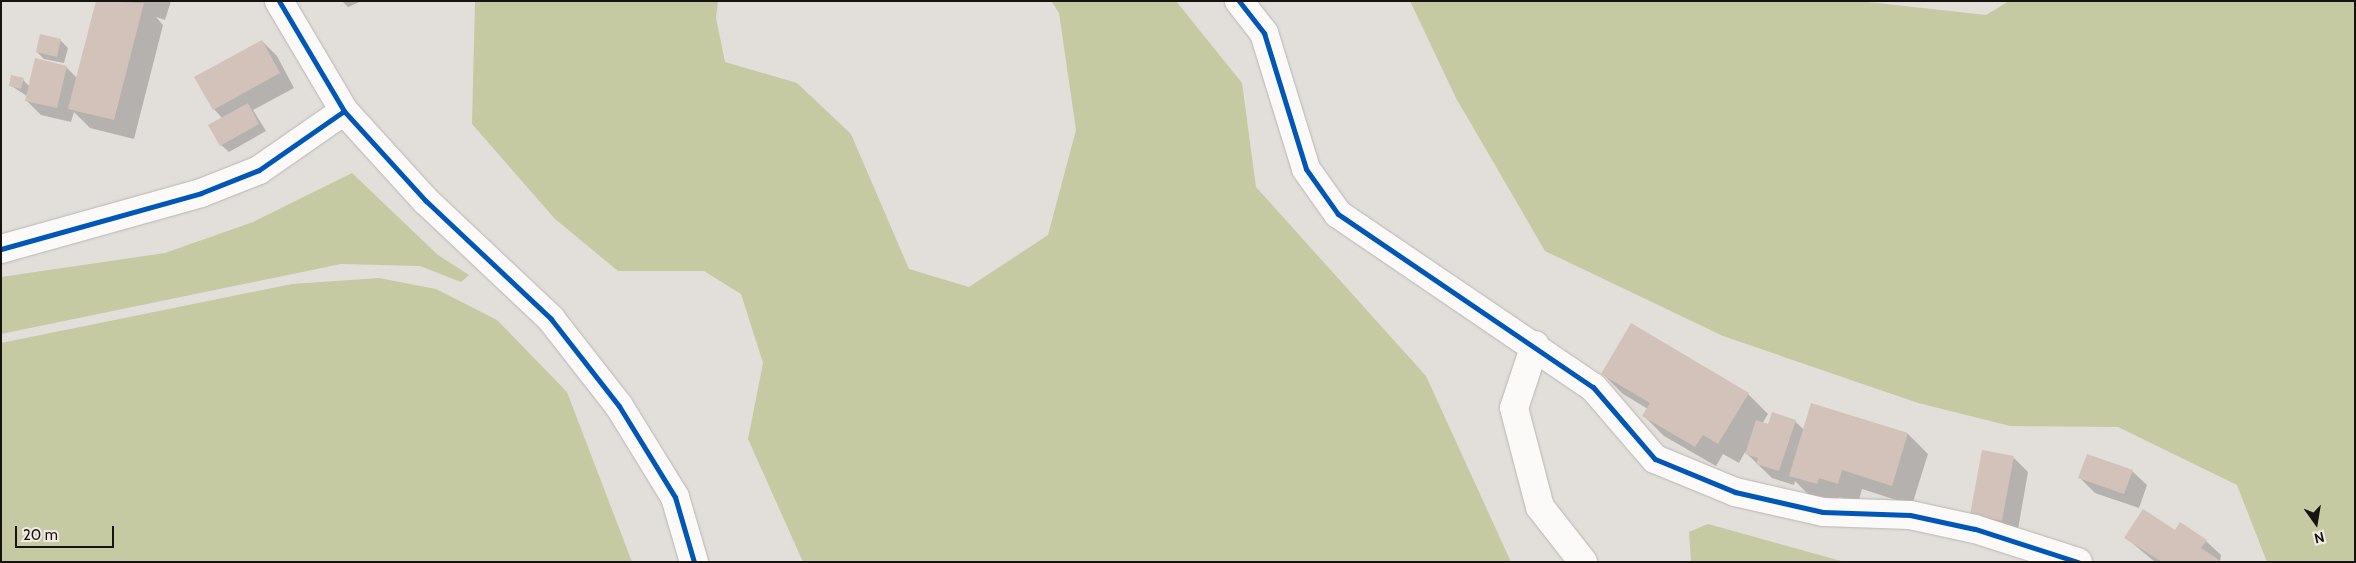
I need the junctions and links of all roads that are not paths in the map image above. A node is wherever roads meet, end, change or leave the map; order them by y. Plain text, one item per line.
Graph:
1 (278, 1) edge
2 (1239, 1) edge
3 (344, 111) junction
4 (1, 250) edge
5 (1535, 345) junction
6 (694, 562) edge
7 (1583, 562) edge
8 (2078, 562) edge

1 - 3 street
2 - 5 street
3 - 4 street
3 - 6 street
5 - 7 street
5 - 8 street

